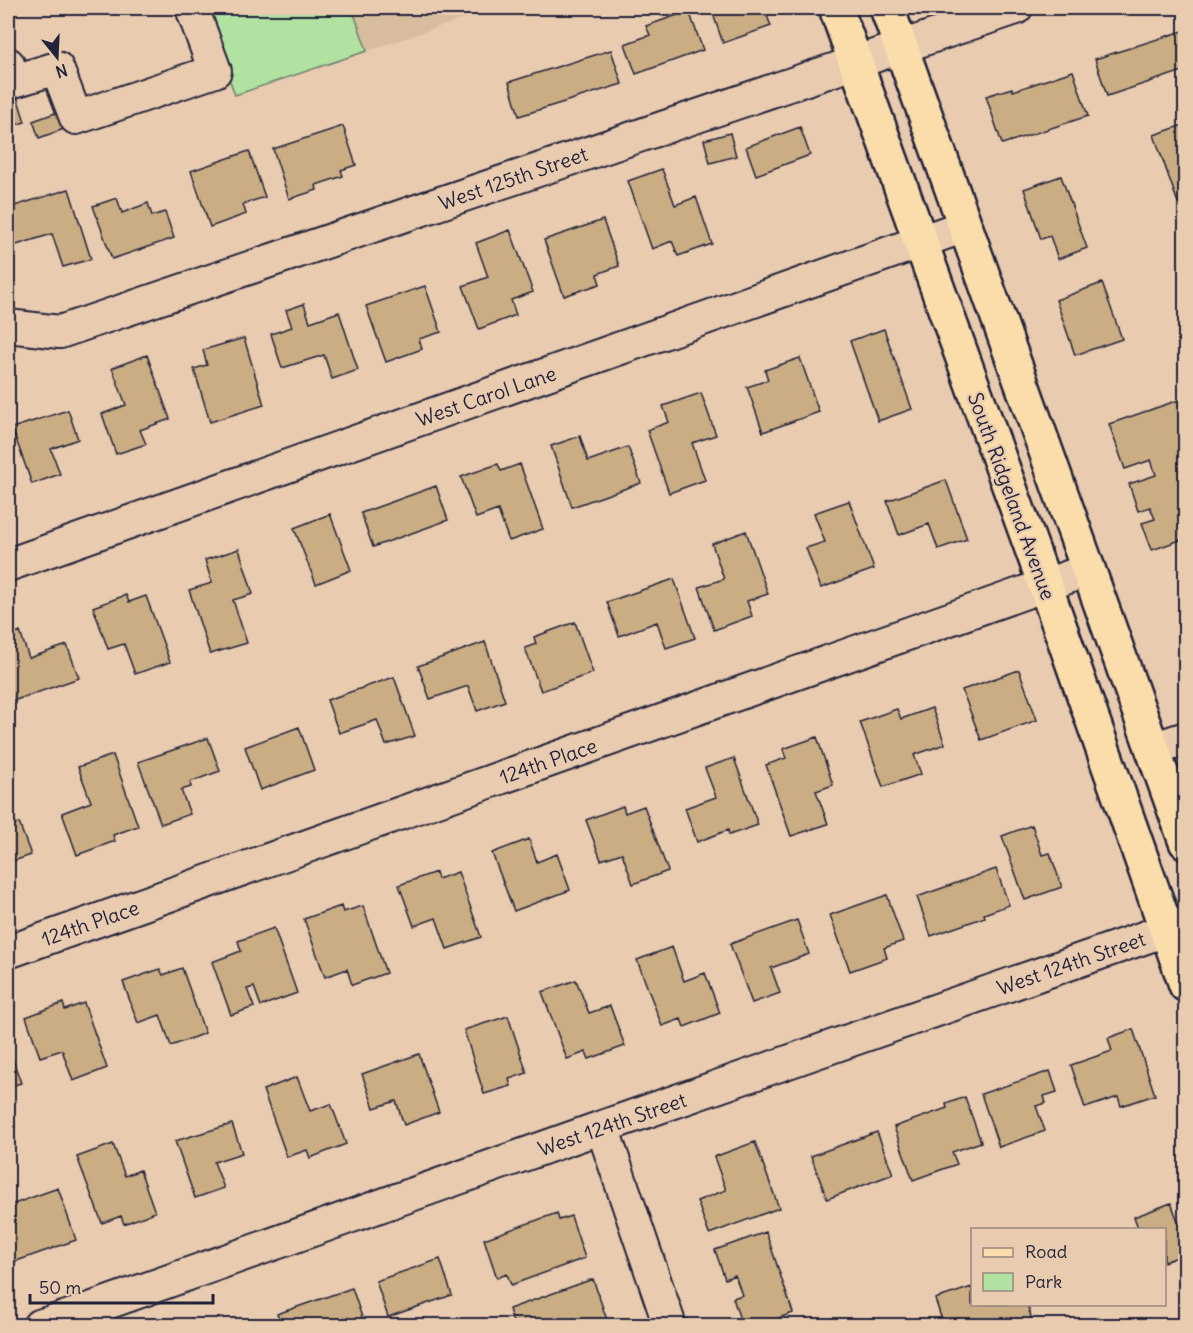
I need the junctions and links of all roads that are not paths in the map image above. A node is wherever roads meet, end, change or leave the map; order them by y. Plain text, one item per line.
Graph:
1 (192, 8) edge
2 (836, 8) edge
3 (887, 8) edge
4 (1016, 8) edge
5 (901, 48) junction
6 (855, 63) junction
7 (8, 64) edge
8 (965, 226) junction
9 (922, 242) junction
10 (8, 326) edge
11 (8, 565) edge
12 (1088, 570) junction
13 (1046, 585) junction
14 (1185, 738) edge
15 (1152, 749) junction
16 (1185, 843) edge
17 (1175, 927) edge
18 (8, 952) edge
19 (1185, 985) edge
20 (602, 1127) junction
21 (78, 1320) edge
22 (39, 1326) edge
23 (670, 1326) edge

1 - 7 street
2 - 6 main road, South Ridgeland Avenue
3 - 5 main road
4 - 5 street, West 125th Street
5 - 6 street, West 125th Street
5 - 8 main road
6 - 9 main road, South Ridgeland Avenue
6 - 10 street, West 125th Street
8 - 9 street, West Carol Lane
8 - 12 main road
9 - 11 street, West Carol Lane
9 - 13 main road, South Ridgeland Avenue
12 - 13 street, 124th Place
12 - 15 main road
13 - 17 main road, South Ridgeland Avenue
13 - 18 street, 124th Place
14 - 15 street
15 - 16 main road
17 - 19 main road, South Ridgeland Avenue
17 - 20 street, West 124th Street
20 - 21 street, West 124th Street
20 - 23 street
21 - 22 street, West 124th Street

